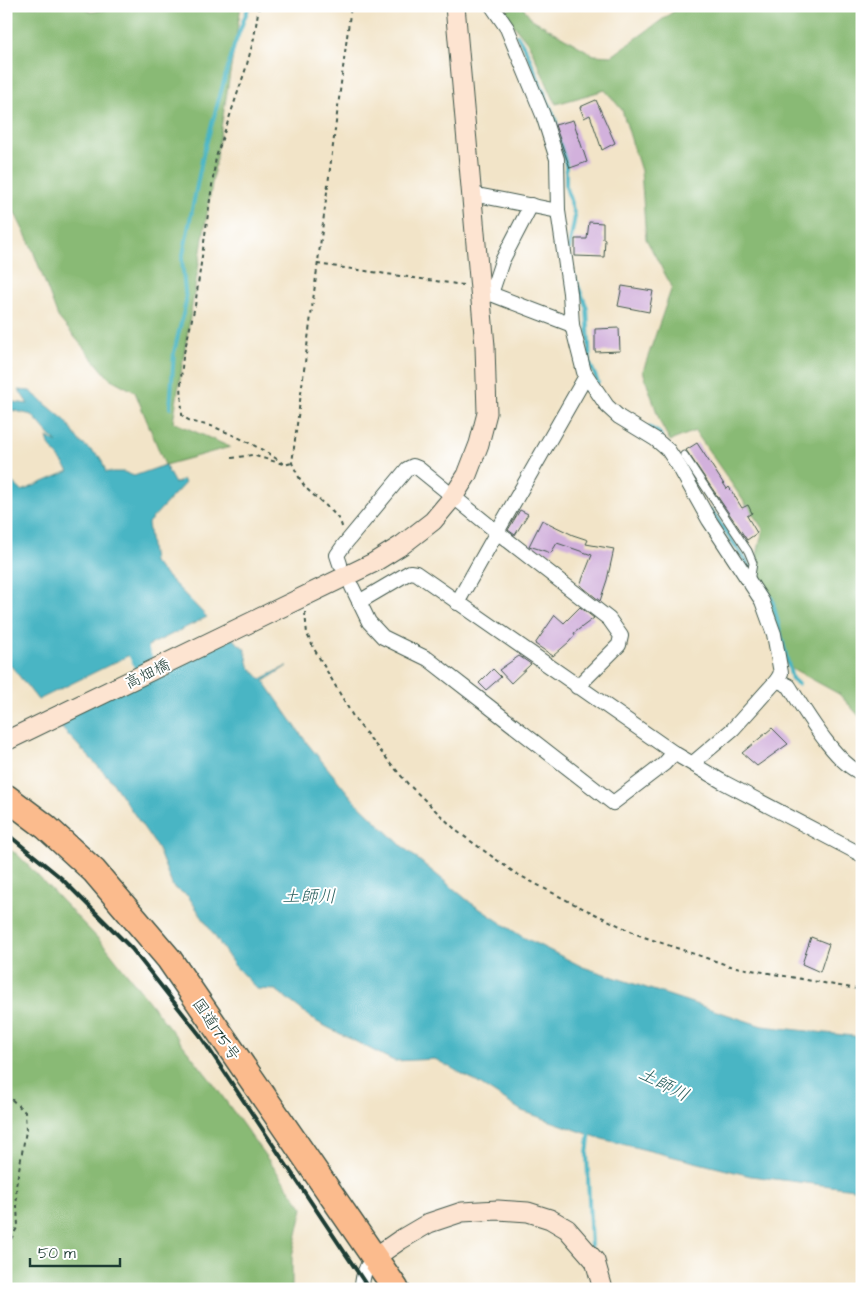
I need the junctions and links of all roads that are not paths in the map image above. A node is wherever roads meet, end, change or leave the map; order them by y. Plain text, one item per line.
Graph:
1 (455, 6) edge
2 (492, 6) edge
3 (472, 194) junction
4 (531, 205) junction
5 (558, 211) junction
6 (485, 295) junction
7 (572, 324) junction
8 (586, 376) junction
9 (684, 455) dead end
10 (453, 497) junction
11 (497, 532) junction
12 (340, 564) dead end
13 (750, 582) junction
14 (352, 587) dead end
15 (359, 602) junction
16 (457, 603) junction
17 (777, 680) junction
18 (578, 687) junction
19 (6, 740) edge
20 (674, 754) junction
21 (693, 764) junction
22 (862, 773) edge
23 (6, 798) edge
24 (862, 855) edge
25 (374, 1258) junction
26 (362, 1289) edge
27 (396, 1289) edge
28 (603, 1289) edge

1 - 3 street, 高畑橋
2 - 5 street
3 - 4 street
3 - 6 street, 高畑橋
4 - 5 street
4 - 6 street
5 - 7 street
6 - 7 street
6 - 10 street, 高畑橋
7 - 8 street
8 - 11 street
8 - 13 street
9 - 13 lane
10 - 11 street
10 - 12 street
10 - 19 street, 高畑橋
11 - 16 street
11 - 18 street
13 - 17 street
14 - 15 street
15 - 16 street
15 - 20 street
16 - 18 street
17 - 21 street
17 - 22 street
18 - 20 street
20 - 21 street
21 - 24 street
23 - 25 highway, 国道175号
25 - 26 street
25 - 27 highway, 国道175号
25 - 28 street

